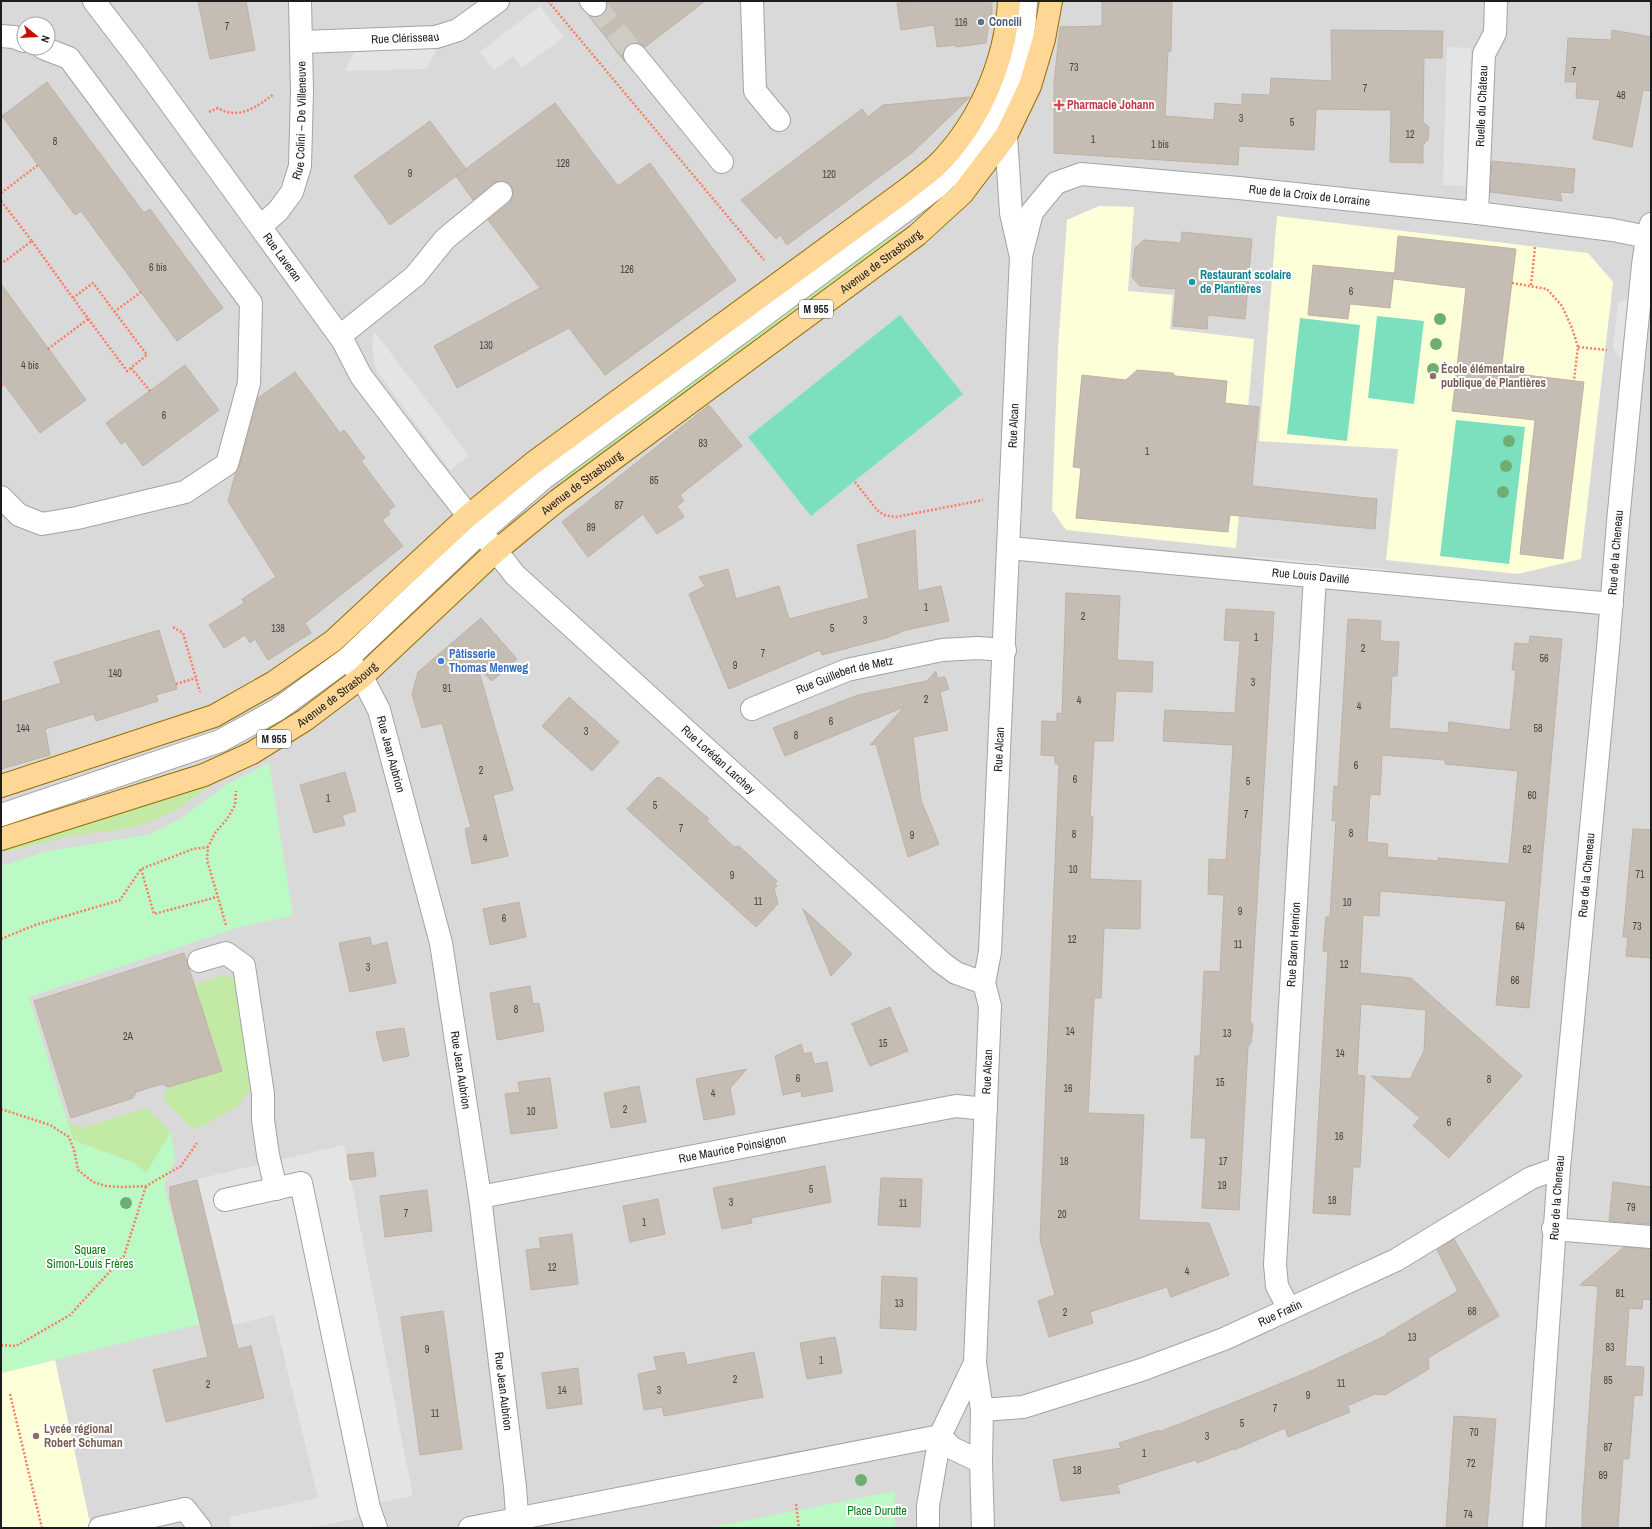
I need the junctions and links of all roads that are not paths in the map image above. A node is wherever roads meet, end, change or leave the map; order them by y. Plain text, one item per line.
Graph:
1 (94, 1) edge
2 (300, 1) edge
3 (498, 1) edge
4 (752, 1) edge
5 (1009, 1) edge
6 (1026, 1) edge
7 (1051, 1) edge
8 (1496, 1) edge
9 (1, 36) edge
10 (16, 38) edge
11 (302, 42) junction
12 (56, 53) edge
13 (635, 55) tunnel mouth
14 (779, 120) dead end
15 (1006, 136) junction
16 (722, 162) dead end
17 (501, 193) dead end
18 (1477, 213) junction
19 (261, 226) junction
20 (1649, 230) edge
21 (1021, 257) junction
22 (1646, 279) edge
23 (340, 336) junction
24 (1, 497) edge
25 (475, 524) junction
26 (1009, 548) junction
27 (496, 551) junction
28 (1315, 576) junction
29 (1612, 604) junction
30 (333, 641) junction
31 (1005, 650) junction
32 (347, 659) junction
33 (362, 677) junction
34 (752, 709) dead end
35 (1, 786) edge
36 (1, 815) edge
37 (1, 839) edge
38 (199, 961) dead end
39 (984, 983) junction
40 (986, 1109) junction
41 (1559, 1168) junction
42 (276, 1189) junction
43 (480, 1197) junction
44 (225, 1200) dead end
45 (1553, 1229) junction
46 (1651, 1237) edge
47 (1289, 1309) junction
48 (975, 1363) junction
49 (982, 1410) junction
50 (940, 1436) junction
51 (981, 1462) junction
52 (517, 1524) edge
53 (114, 1527) edge
54 (200, 1528) edge
55 (376, 1528) edge
56 (470, 1528) edge
57 (928, 1528) edge
58 (984, 1528) edge
59 (1534, 1528) edge

1 - 19 street, Rue Laveran
2 - 11 street, Rue Colini – De Villeneuve
3 - 11 street, Rue Clérisseau
4 - 14 street
5 - 25 main road, Avenue de Strasbourg / M 955
6 - 25 street, Avenue de Strasbourg / M 955
7 - 15 main road, Avenue de Strasbourg / M 955
8 - 18 street, Ruelle du Château
9 - 10 street
11 - 19 street, Rue Colini – De Villeneuve
12 - 24 street
13 - 16 street
15 - 21 street, Rue Alcan
15 - 27 main road, Avenue de Strasbourg / M 955
17 - 23 street
18 - 20 street, Rue de la Croix de Lorraine
18 - 21 street, Rue de la Croix de Lorraine
19 - 23 street, Rue Laveran
20 - 22 street, Rue de la Cheneau
21 - 26 street, Rue Alcan
22 - 29 street, Rue de la Cheneau
23 - 25 street, Rue Laveran
25 - 27 street, Rue Lorédan Larchey
25 - 30 main road, Avenue de Strasbourg / M 955
25 - 32 street, Avenue de Strasbourg / M 955
26 - 28 street, Rue Louis Davillé
26 - 31 street, Rue Alcan
27 - 33 main road, Avenue de Strasbourg / M 955
27 - 39 street, Rue Lorédan Larchey
28 - 29 street, Rue Louis Davillé
28 - 47 street, Rue Baron Henrion
29 - 41 street, Rue de la Cheneau
30 - 32 street, Rue Jean Aubrion
30 - 35 main road, Avenue de Strasbourg / M 955
31 - 34 street, Rue Guillebert de Metz
31 - 39 street, Rue Alcan
32 - 33 street, Rue Jean Aubrion
32 - 36 street, Avenue de Strasbourg / M 955
33 - 37 main road, Avenue de Strasbourg / M 955
33 - 43 street, Rue Jean Aubrion
38 - 42 street
39 - 40 street, Rue Alcan
40 - 43 street, Rue Maurice Poinsignon
40 - 48 street, Rue Alcan
41 - 45 street, Rue de la Cheneau
41 - 47 street, Rue Fratin
42 - 44 street
42 - 55 street
43 - 52 street, Rue Jean Aubrion
45 - 46 street
45 - 59 street, Rue de la Cheneau
47 - 49 street, Rue Fratin
48 - 49 street
48 - 50 street
49 - 51 street
50 - 51 street
50 - 52 street
50 - 57 street
51 - 58 street
52 - 56 street
53 - 54 street

